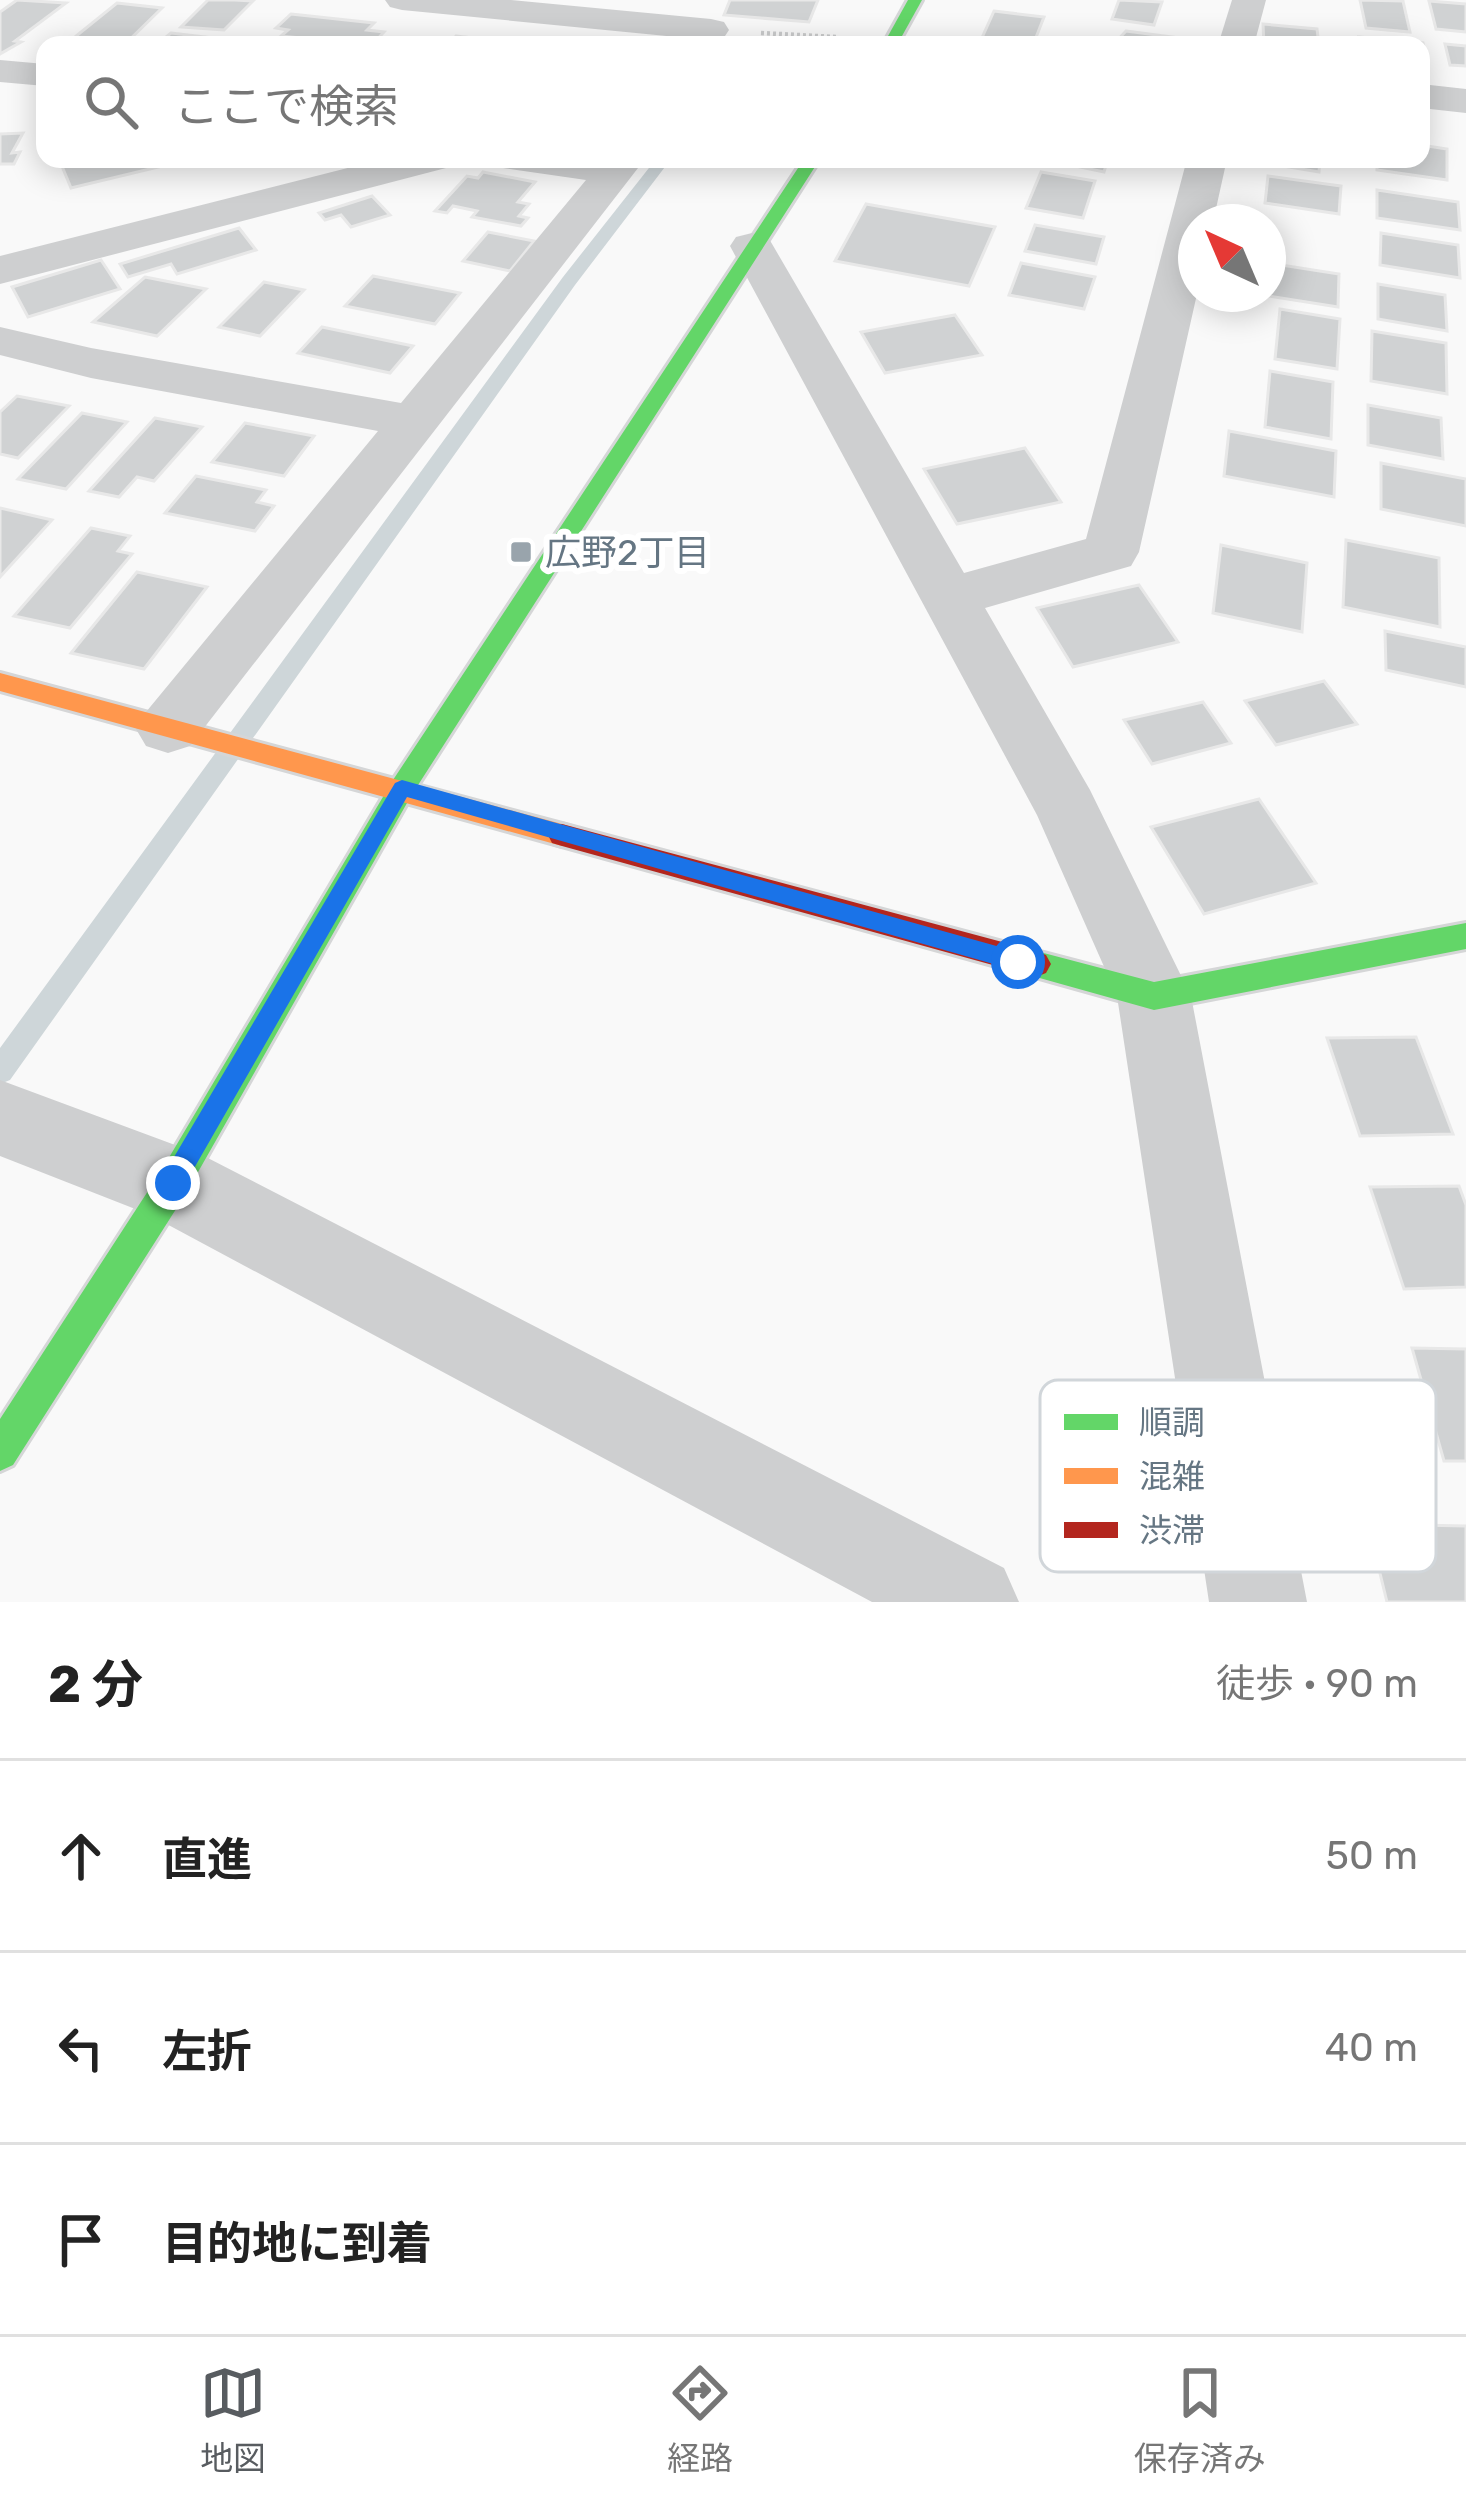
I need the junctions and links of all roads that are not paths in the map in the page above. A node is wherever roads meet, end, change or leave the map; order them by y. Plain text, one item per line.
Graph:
1 (402, 0) edge
2 (915, 0) edge
3 (1249, 0) edge
4 (679, 36) edge
5 (895, 36) edge
6 (1239, 36) edge
7 (0, 71) edge
8 (36, 74) edge
9 (1430, 97) edge
10 (1466, 100) edge
11 (397, 168) edge
12 (619, 168) edge
13 (806, 168) edge
14 (1205, 168) edge
15 (752, 246) junction
16 (0, 270) edge
17 (0, 341) edge
18 (416, 422) junction
19 (949, 598) junction
20 (0, 682) edge
21 (167, 729) junction
22 (402, 788) junction
23 (1466, 936) edge
24 (1154, 996) junction
25 (0, 1118) edge
26 (173, 1183) junction
27 (1220, 1380) edge
28 (0, 1453) edge
29 (1253, 1572) edge
30 (970, 1602) edge
31 (1258, 1602) edge

1 - 4 street
2 - 5 street
3 - 6 street
7 - 8 street
9 - 10 street
11 - 16 street
12 - 18 street
13 - 15 street
14 - 19 street
15 - 19 street
15 - 22 street
17 - 18 street
18 - 21 street
19 - 24 street
20 - 21 street
21 - 22 street
22 - 24 street
22 - 26 street
23 - 24 street
24 - 27 street
25 - 26 street
26 - 28 street
26 - 30 street
29 - 31 street

